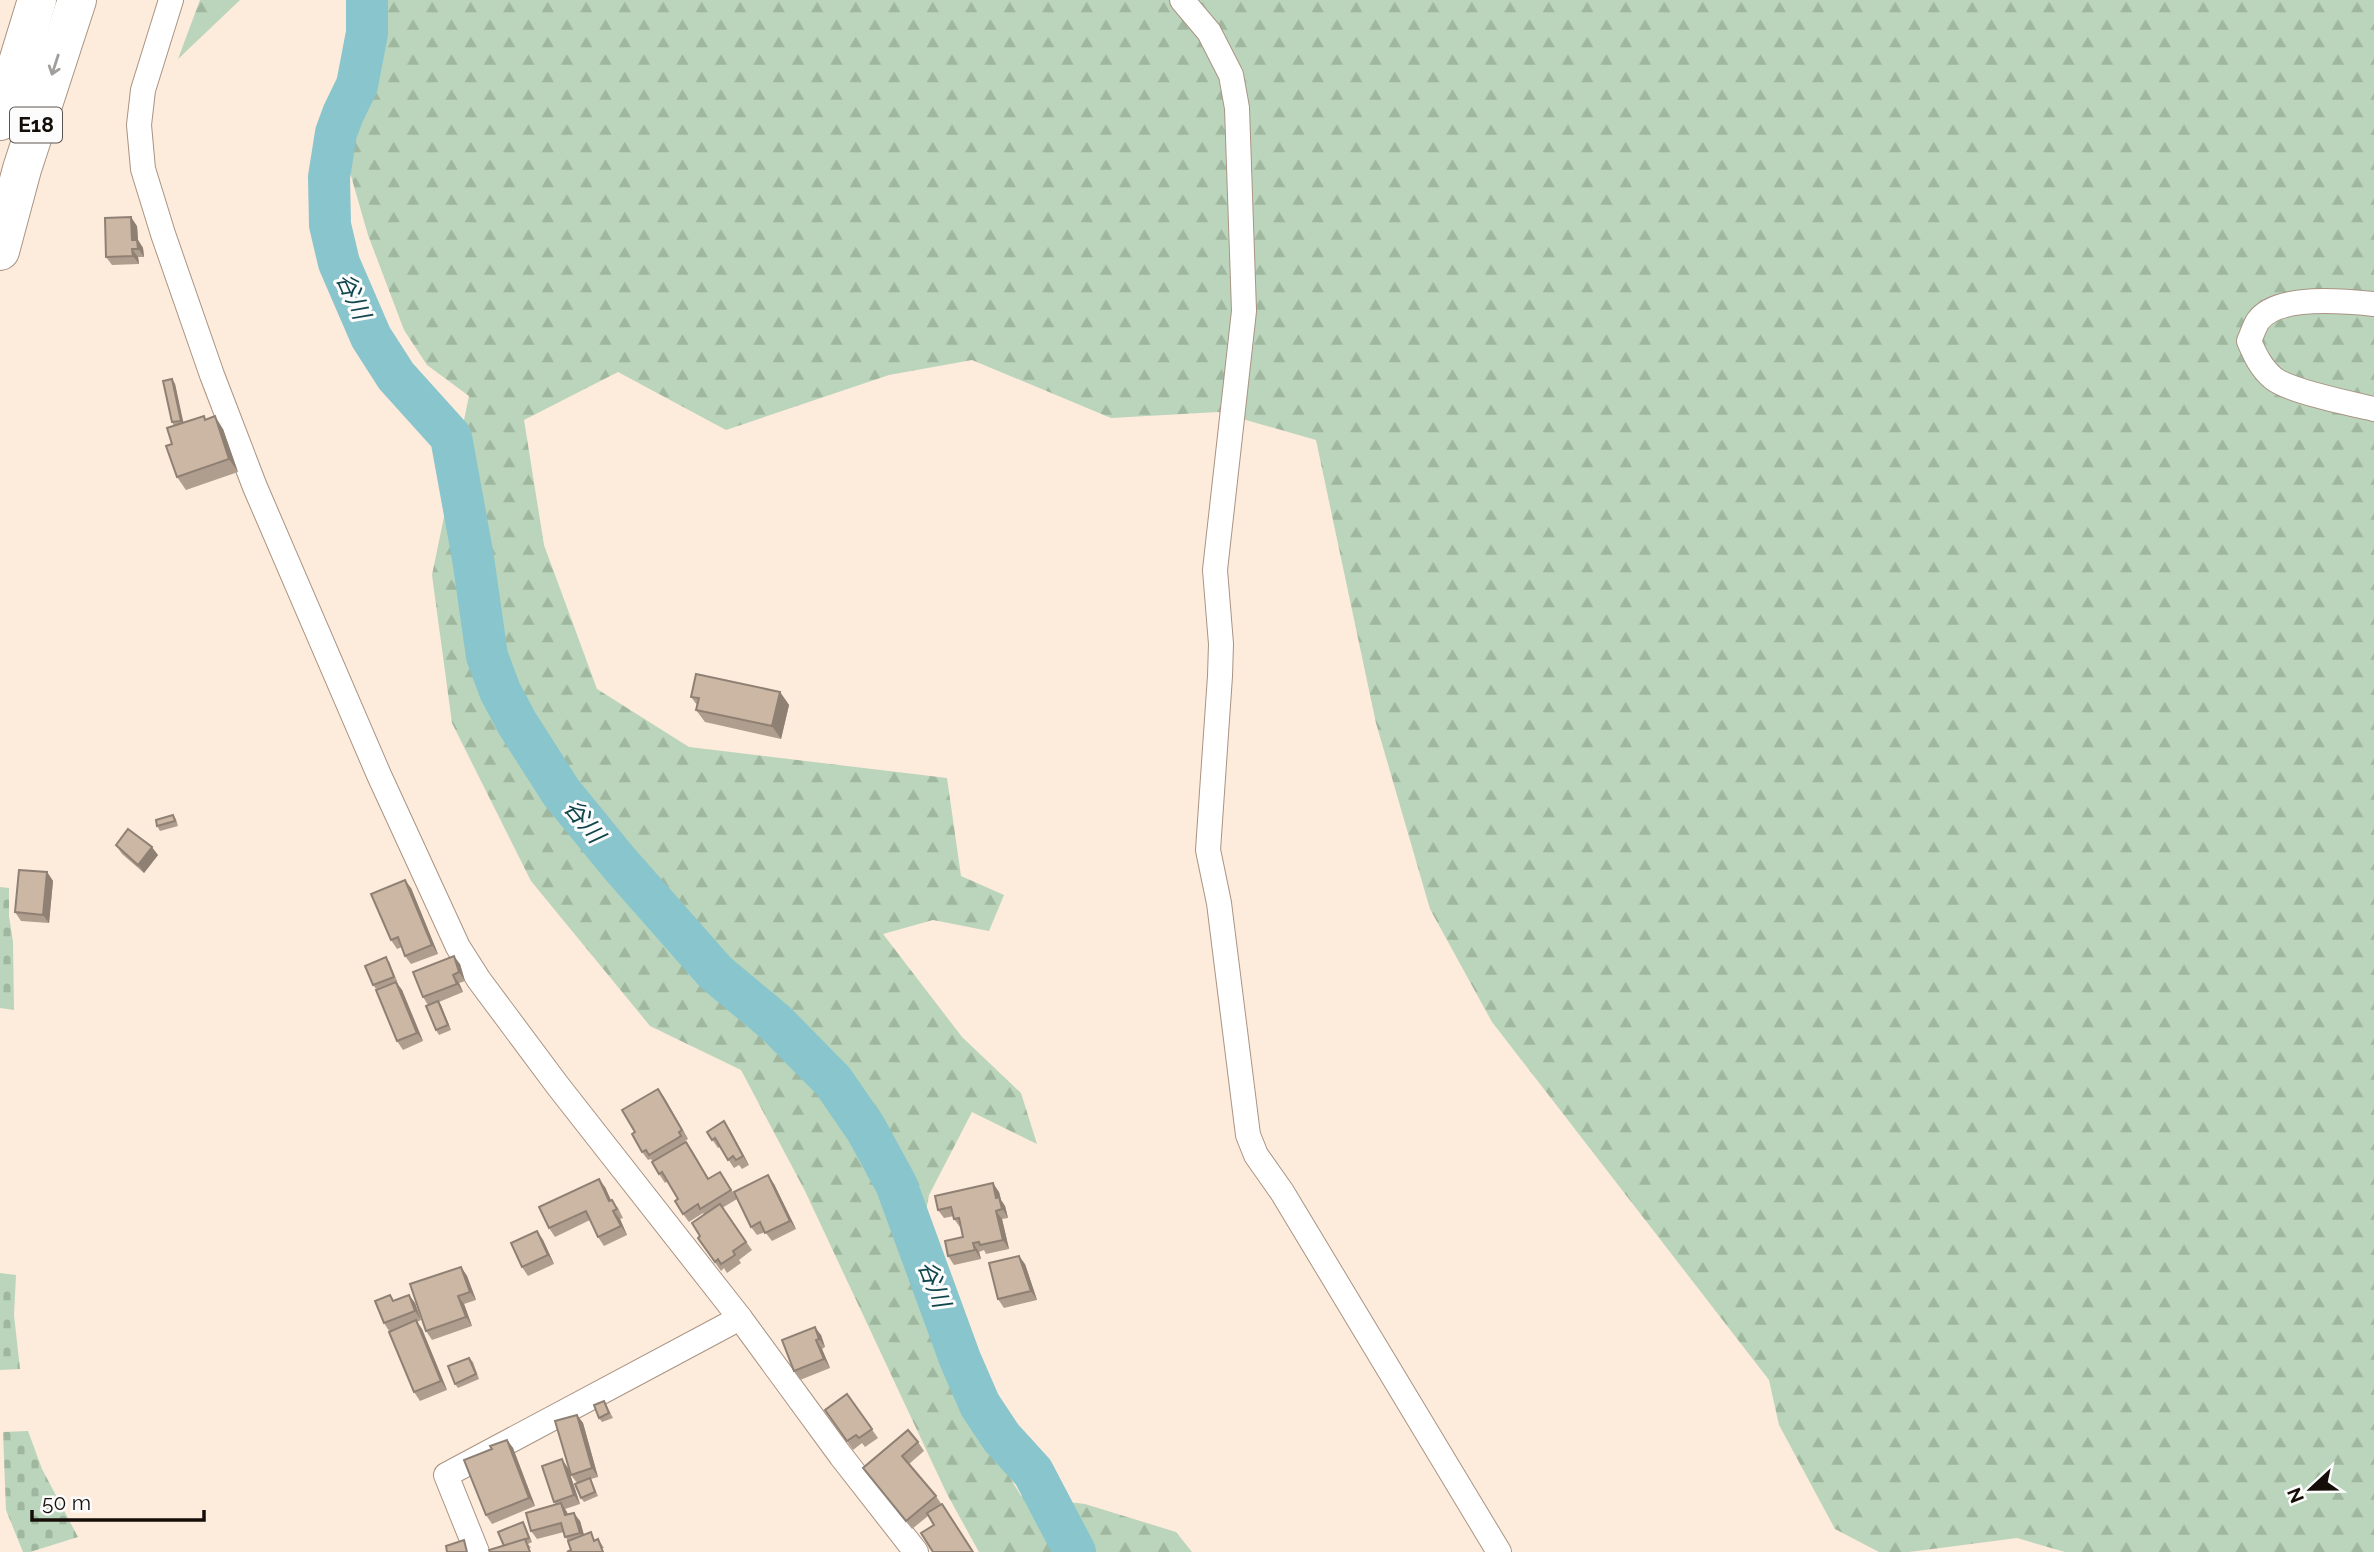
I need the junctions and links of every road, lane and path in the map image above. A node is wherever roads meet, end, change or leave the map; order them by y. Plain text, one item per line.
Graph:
1 (37, 0) edge
2 (77, 0) edge
3 (171, 0) edge
4 (1182, 0) edge
5 (0, 121) edge
6 (0, 251) edge
7 (2374, 304) edge
8 (2374, 409) edge
9 (740, 1318) junction
10 (477, 1552) edge
11 (916, 1552) edge
12 (1499, 1552) edge

1 - 5 highway, E18
2 -> 6 highway, E18
3 - 9 street
4 - 12 street
7 - 8 street
9 - 10 street
9 - 11 street

